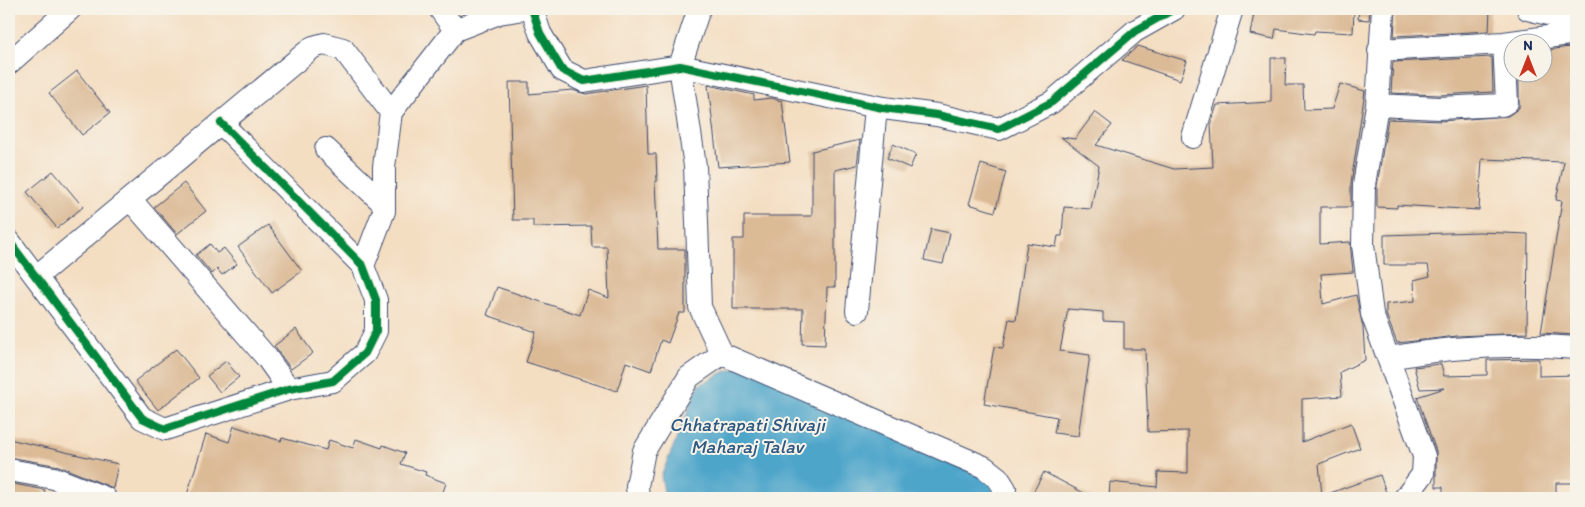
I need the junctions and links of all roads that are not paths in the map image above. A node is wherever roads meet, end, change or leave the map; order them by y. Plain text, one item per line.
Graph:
1 (70, 9) edge
2 (440, 9) edge
3 (522, 9) edge
4 (532, 9) edge
5 (699, 9) edge
6 (1174, 9) edge
7 (1232, 9) edge
8 (1383, 9) edge
9 (1528, 9) edge
10 (1576, 21) edge
11 (456, 30) junction
12 (1576, 33) edge
13 (1552, 36) edge
14 (1502, 43) edge
15 (1379, 50) junction
16 (9, 63) edge
17 (680, 66) junction
18 (1506, 82) edge
19 (1377, 105) junction
20 (876, 107) junction
21 (390, 112) junction
22 (221, 124) junction
23 (1193, 138) dead end
24 (326, 149) dead end
25 (130, 199) junction
26 (384, 204) junction
27 (9, 241) edge
28 (364, 266) junction
29 (37, 276) junction
30 (857, 311) dead end
31 (1576, 348) edge
32 (722, 354) junction
33 (1388, 358) junction
34 (289, 389) junction
35 (9, 470) edge
36 (105, 498) edge
37 (638, 498) edge
38 (1002, 498) edge
39 (1405, 498) edge

1 - 16 street
2 - 11 street
3 - 11 street
4 - 17 street
5 - 17 street
6 - 20 street
7 - 23 street
8 - 15 street
9 - 10 street
11 - 21 street
12 - 13 street
14 - 15 street
15 - 19 street
17 - 20 street
17 - 32 street
18 - 19 street
19 - 33 street
20 - 30 street
21 - 22 street
21 - 26 street
22 - 25 street
22 - 28 street
24 - 26 street
25 - 29 street
25 - 34 street
26 - 28 street
27 - 29 street
28 - 34 street
29 - 34 street
31 - 33 street
32 - 37 street
32 - 38 street
33 - 39 street
35 - 36 street

